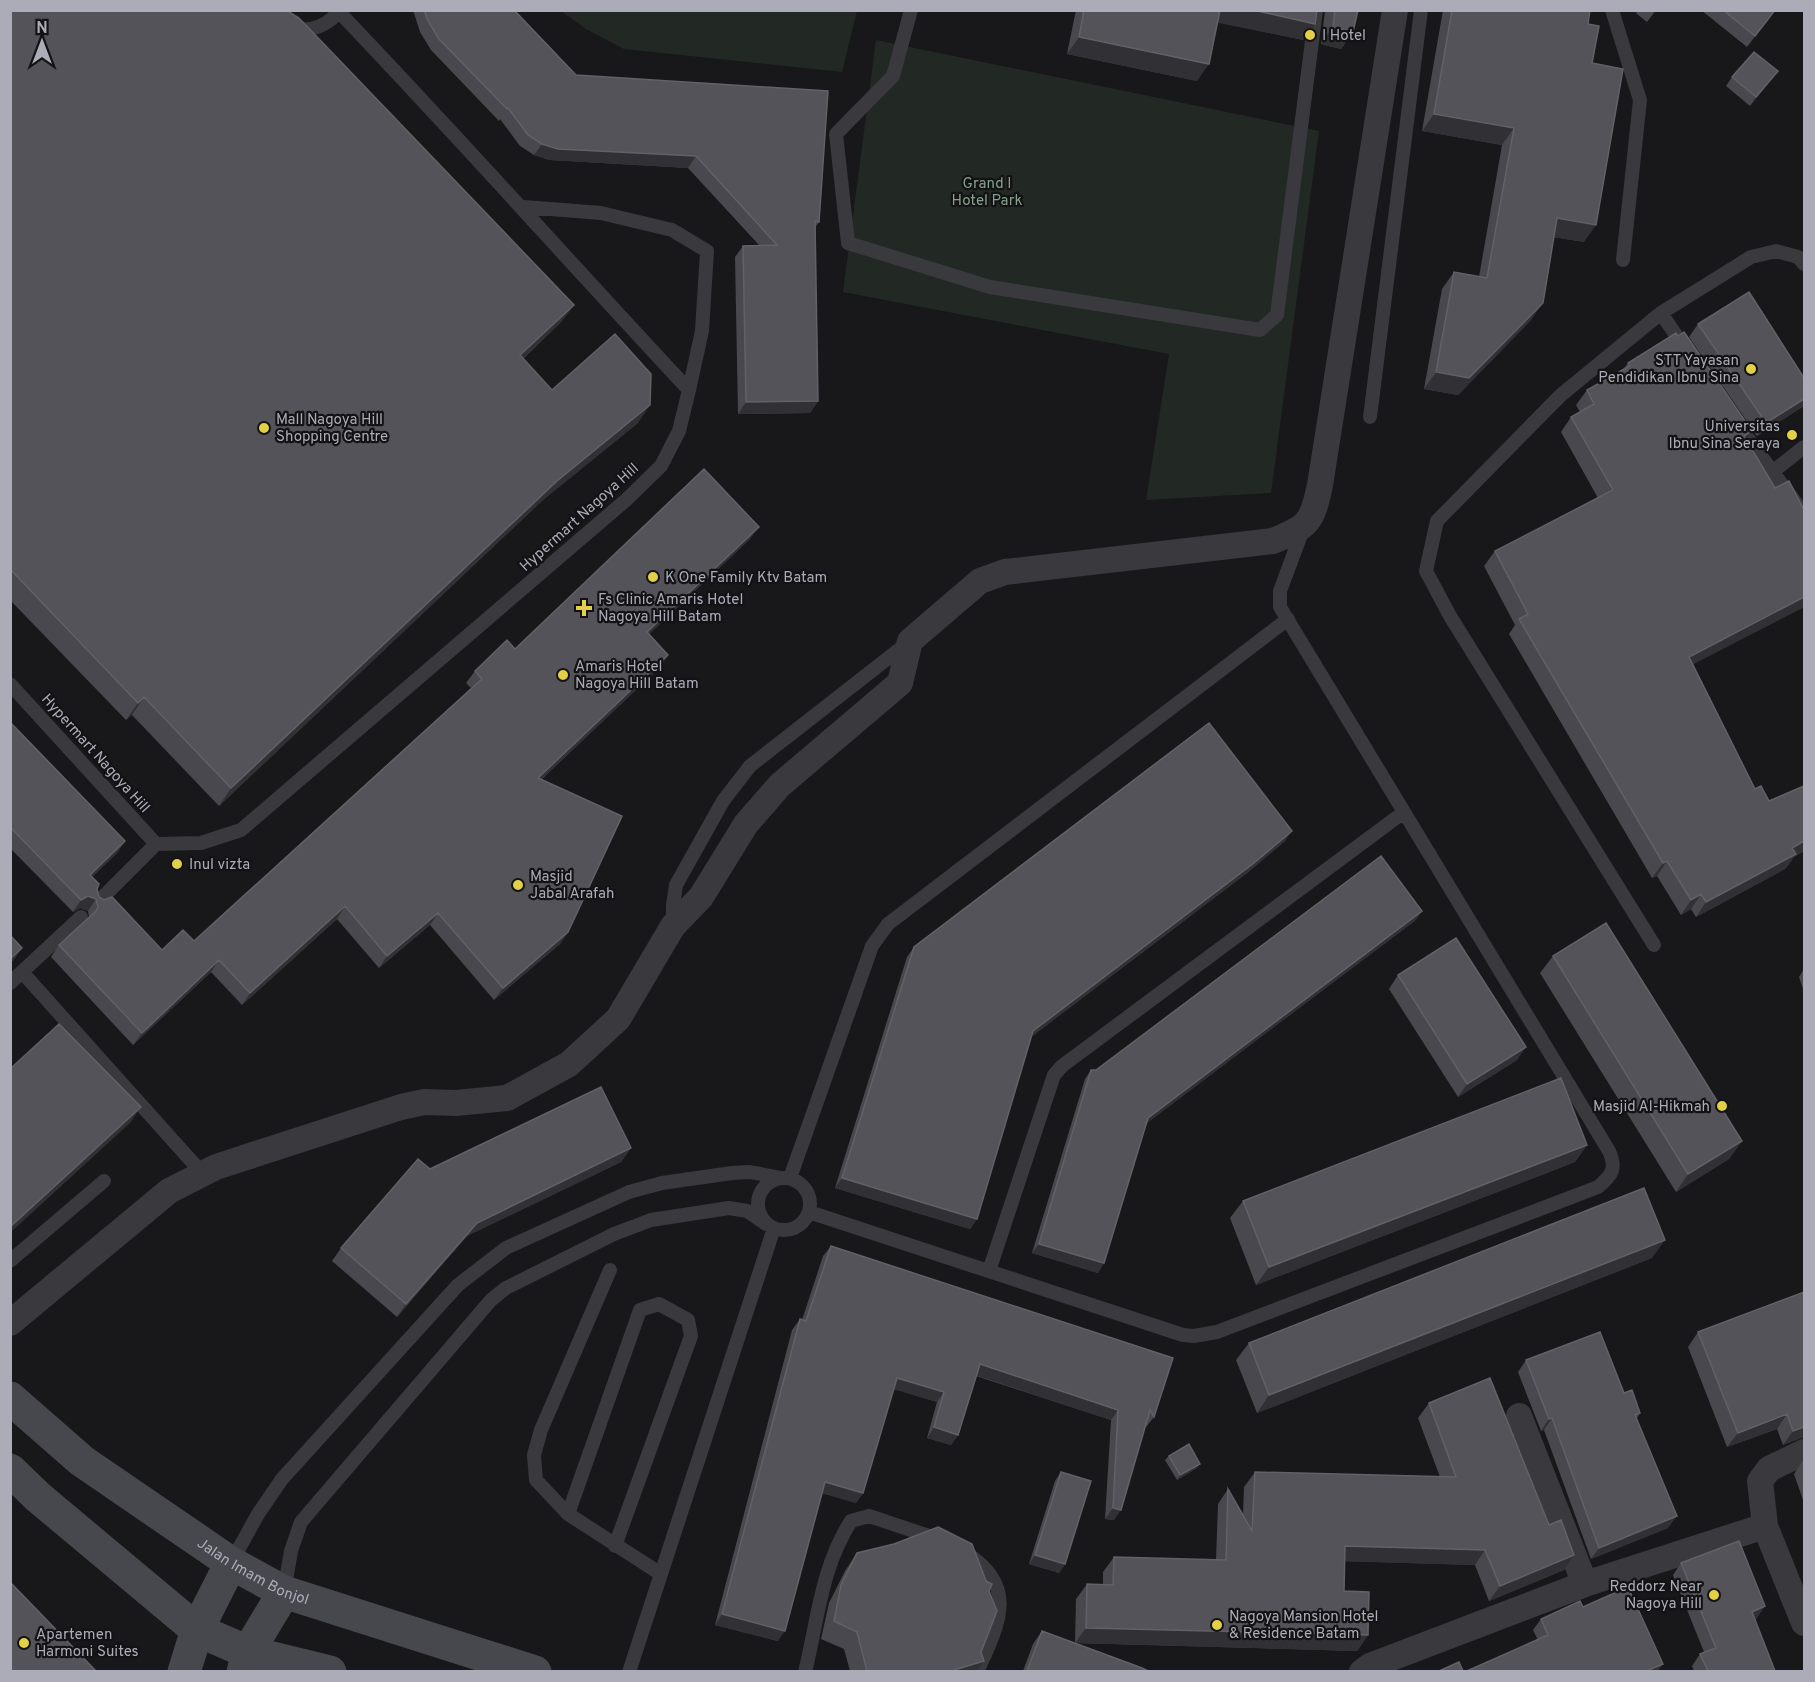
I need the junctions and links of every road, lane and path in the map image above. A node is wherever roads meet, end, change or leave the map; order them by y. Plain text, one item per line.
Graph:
1 (267, 10) edge
2 (354, 10) edge
3 (910, 10) edge
4 (1316, 10) edge
5 (1395, 10) edge
6 (1421, 10) edge
7 (1612, 10) edge
8 (340, 11) edge
9 (356, 29) junction
10 (524, 207) junction
11 (1623, 261) dead end
12 (1804, 264) edge
13 (1661, 313) junction
14 (1693, 360) edge
15 (689, 390) junction
16 (1732, 416) edge
17 (1371, 417) dead end
18 (1804, 447) edge
19 (1771, 473) junction
20 (1804, 514) edge
21 (1303, 528) junction
22 (1288, 620) junction
23 (910, 641) junction
24 (10, 684) edge
25 (1404, 812) junction
26 (156, 844) junction
27 (97, 903) edge
28 (81, 917) edge
29 (673, 926) junction
30 (1654, 945) dead end
31 (22, 972) junction
32 (10, 983) edge
33 (203, 1174) junction
34 (785, 1178) junction
35 (104, 1181) dead end
36 (809, 1212) junction
37 (770, 1226) junction
38 (10, 1261) edge
39 (610, 1270) dead end
40 (989, 1271) junction
41 (10, 1323) edge
42 (10, 1398) edge
43 (1519, 1416) dead end
44 (1804, 1452) edge
45 (10, 1470) edge
46 (568, 1514) junction
47 (1765, 1526) junction
48 (615, 1546) junction
49 (231, 1563) junction
50 (661, 1574) junction
51 (1585, 1584) junction
52 (284, 1592) junction
53 (1804, 1623) edge
54 (197, 1630) junction
55 (245, 1662) edge
56 (184, 1671) edge
57 (330, 1671) edge
58 (535, 1671) edge
59 (629, 1671) edge
60 (805, 1671) edge
61 (977, 1671) edge
62 (1362, 1671) edge

1 - 8 lane
2 - 9 lane
3 - 4 lane
5 - 21 street
6 - 17 lane
7 - 11 lane
8 - 9 lane
9 - 10 lane
10 - 15 lane
10 - 15 lane, Hypermart Nagoya Hill
12 - 13 lane
13 - 14 lane
13 - 30 lane
15 - 26 lane, Hypermart Nagoya Hill
16 - 19 lane
18 - 19 lane
19 - 20 lane
21 - 22 lane
21 - 23 street
22 - 25 lane
22 - 34 lane
23 - 29 street
23 - 29 lane
24 - 26 lane, Hypermart Nagoya Hill
25 - 40 lane
25 - 40 lane
26 - 27 lane
28 - 31 lane
29 - 33 street
31 - 32 lane
31 - 33 lane
33 - 41 street
34 - 36 lane
34 - 37 lane
34 - 49 lane
35 - 38 lane
36 - 37 lane
36 - 40 lane
37 - 50 lane
37 - 52 lane
39 - 46 lane
42 - 49 main road, Jalan Imam Bonjol
43 - 51 street
44 - 47 street
45 - 54 main road
46 - 48 lane
46 - 48 lane
47 - 51 street
47 - 53 street
48 - 50 lane
49 - 52 main road, Jalan Imam Bonjol
49 - 54 main road
50 - 59 lane
51 - 62 street
52 - 55 main road
52 - 58 main road, Jalan Imam Bonjol
54 - 55 main road
54 - 56 main road
55 - 57 main road
60 - 61 lane

